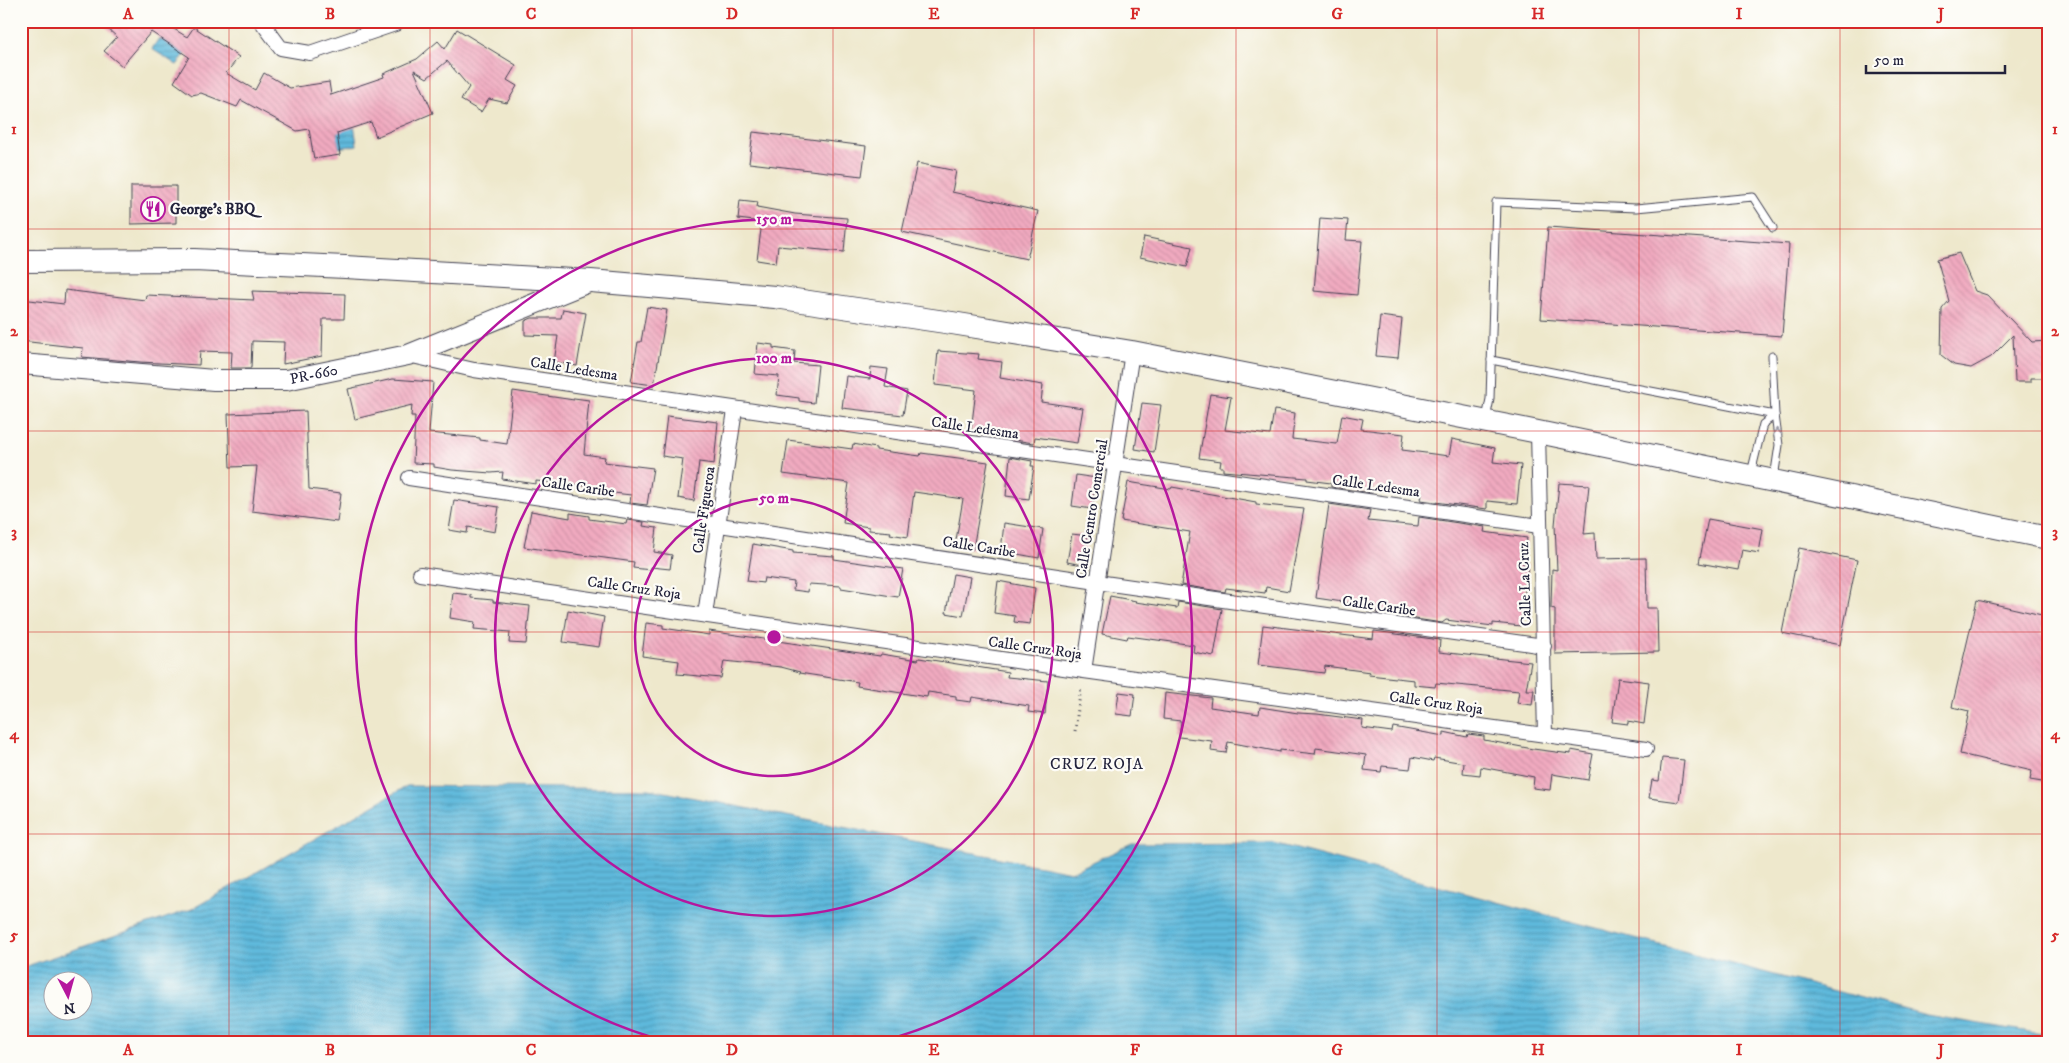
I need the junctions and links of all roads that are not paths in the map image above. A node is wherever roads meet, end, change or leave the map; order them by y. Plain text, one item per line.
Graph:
1 (261, 21) edge
2 (398, 21) edge
3 (1773, 228) dead end
4 (21, 261) edge
5 (591, 281) junction
6 (1132, 352) junction
7 (408, 355) junction
8 (1772, 356) dead end
9 (1491, 360) junction
10 (21, 364) edge
11 (735, 410) junction
12 (1775, 415) junction
13 (1485, 421) junction
14 (1538, 432) junction
15 (1115, 464) junction
16 (1750, 476) junction
17 (409, 478) dead end
18 (1773, 481) junction
19 (718, 524) junction
20 (1539, 526) junction
21 (2048, 538) edge
22 (420, 574) dead end
23 (1097, 582) junction
24 (705, 615) junction
25 (1544, 646) junction
26 (1084, 671) junction
27 (1544, 735) junction
28 (1646, 750) dead end

1 - 2 street
3 - 9 lane
4 - 5 main road
5 - 6 main road
5 - 7 street, PR-660 / PR-660
6 - 13 main road
6 - 15 street, Calle Centro Comercial
7 - 10 street, PR-660 / PR-660
7 - 11 street, Calle Ledesma
8 - 12 lane
9 - 12 lane
9 - 13 lane
11 - 15 street, Calle Ledesma
11 - 19 street, Calle Figueroa
12 - 16 lane
18 -> 12 lane
13 - 14 main road
14 - 16 main road
14 - 20 street, Calle La Cruz
15 - 20 street, Calle Ledesma
15 - 23 street, Calle Centro Comercial
16 - 18 main road
17 - 19 street, Calle Caribe
18 - 21 main road
19 - 23 street, Calle Caribe
19 - 24 street, Calle Figueroa
20 - 25 street, Calle La Cruz
22 - 24 street, Calle Cruz Roja
23 - 25 street, Calle Caribe
23 - 26 street, Calle Centro Comercial
24 - 26 street, Calle Cruz Roja
25 - 27 street, Calle La Cruz
26 - 27 street, Calle Cruz Roja
27 - 28 street, Calle Cruz Roja

